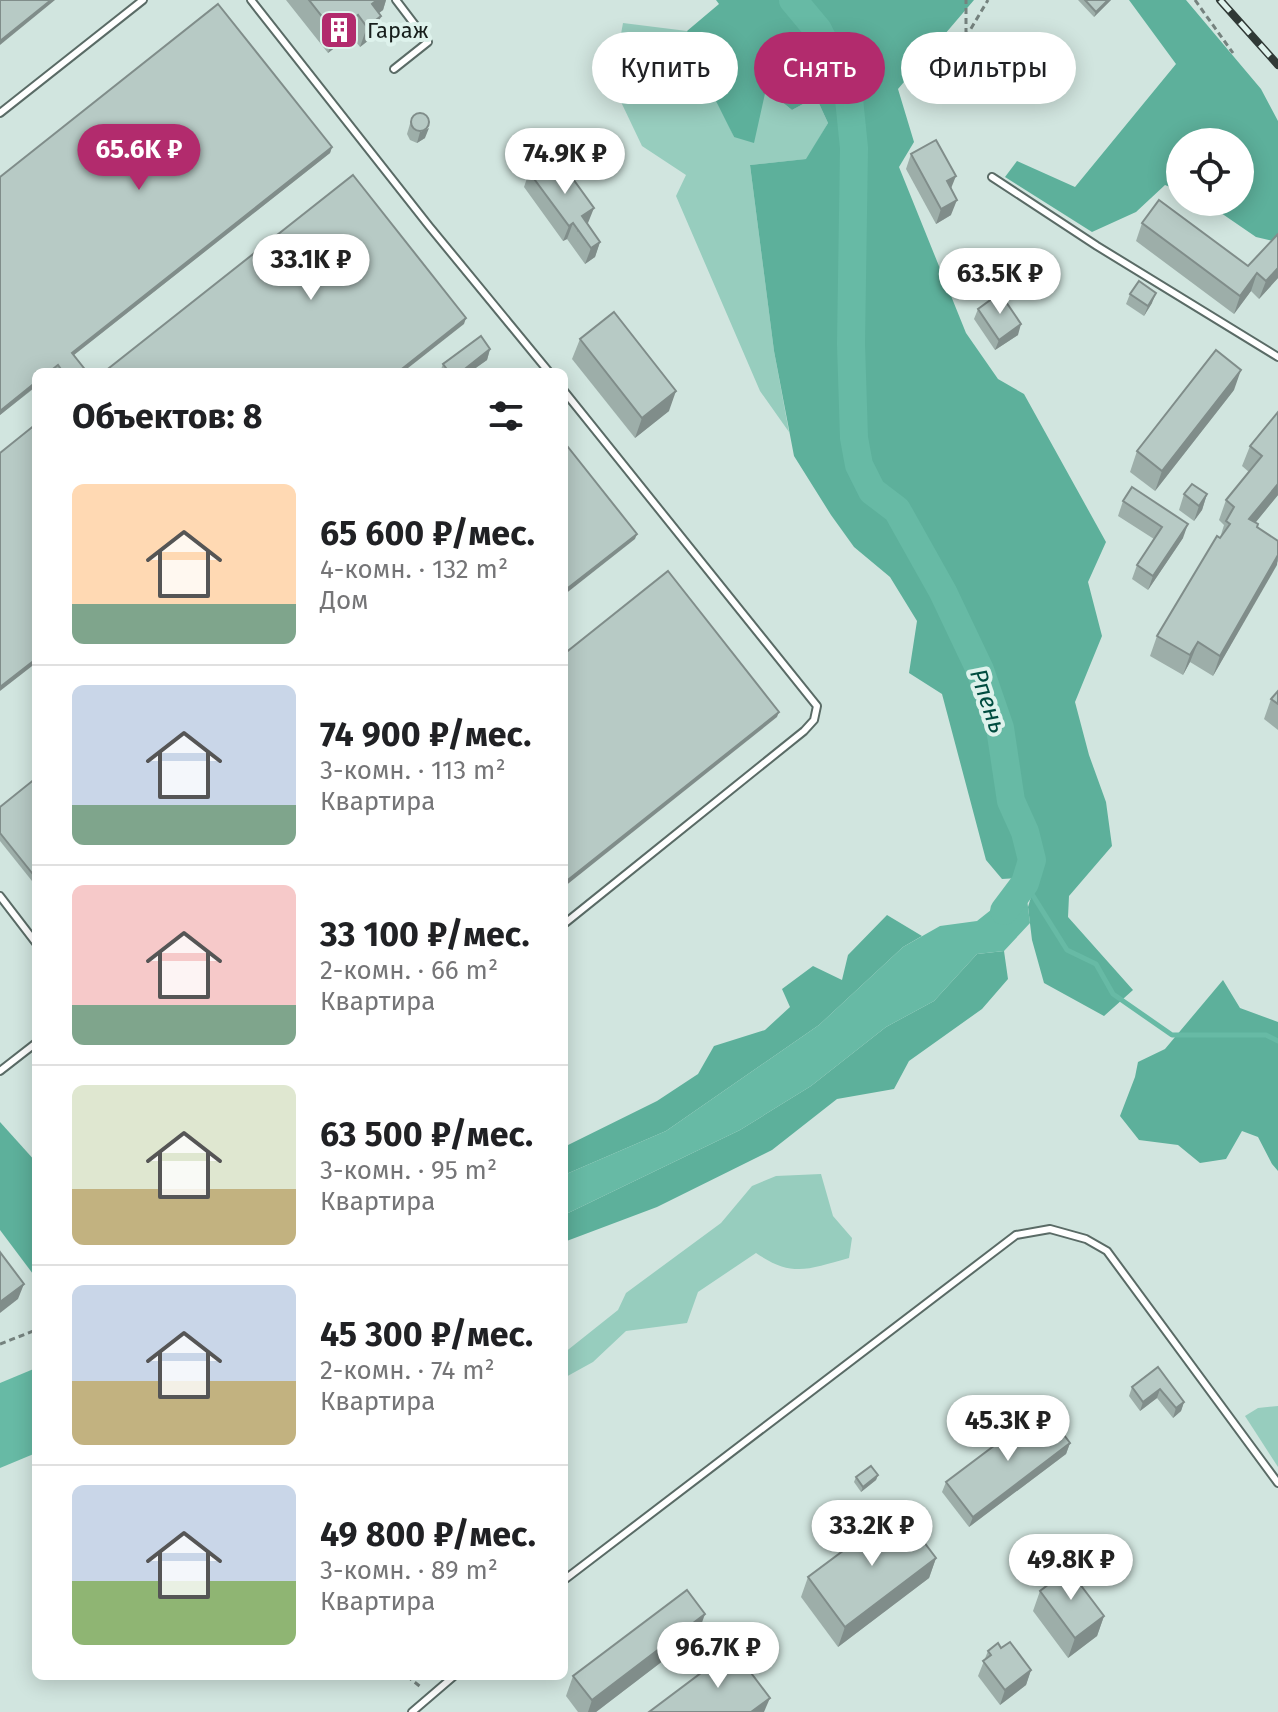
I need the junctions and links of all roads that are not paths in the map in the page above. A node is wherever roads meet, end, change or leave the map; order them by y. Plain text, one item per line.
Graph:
1 (143, 0) edge
2 (251, 0) edge
3 (396, 0) edge
4 (394, 69) dead end
5 (0, 113) edge
6 (992, 177) dead end
7 (1278, 357) edge
8 (546, 368) edge
9 (568, 396) edge
10 (0, 896) edge
11 (568, 921) edge
12 (32, 938) edge
13 (32, 1046) edge
14 (0, 1071) edge
15 (1278, 1483) edge
16 (568, 1577) edge
17 (449, 1680) edge
18 (412, 1712) edge

1 - 5 lane
2 - 8 lane
3 - 4 lane
6 - 7 lane
9 - 11 lane
10 - 12 lane
13 - 14 lane
15 - 16 lane
17 - 18 lane

